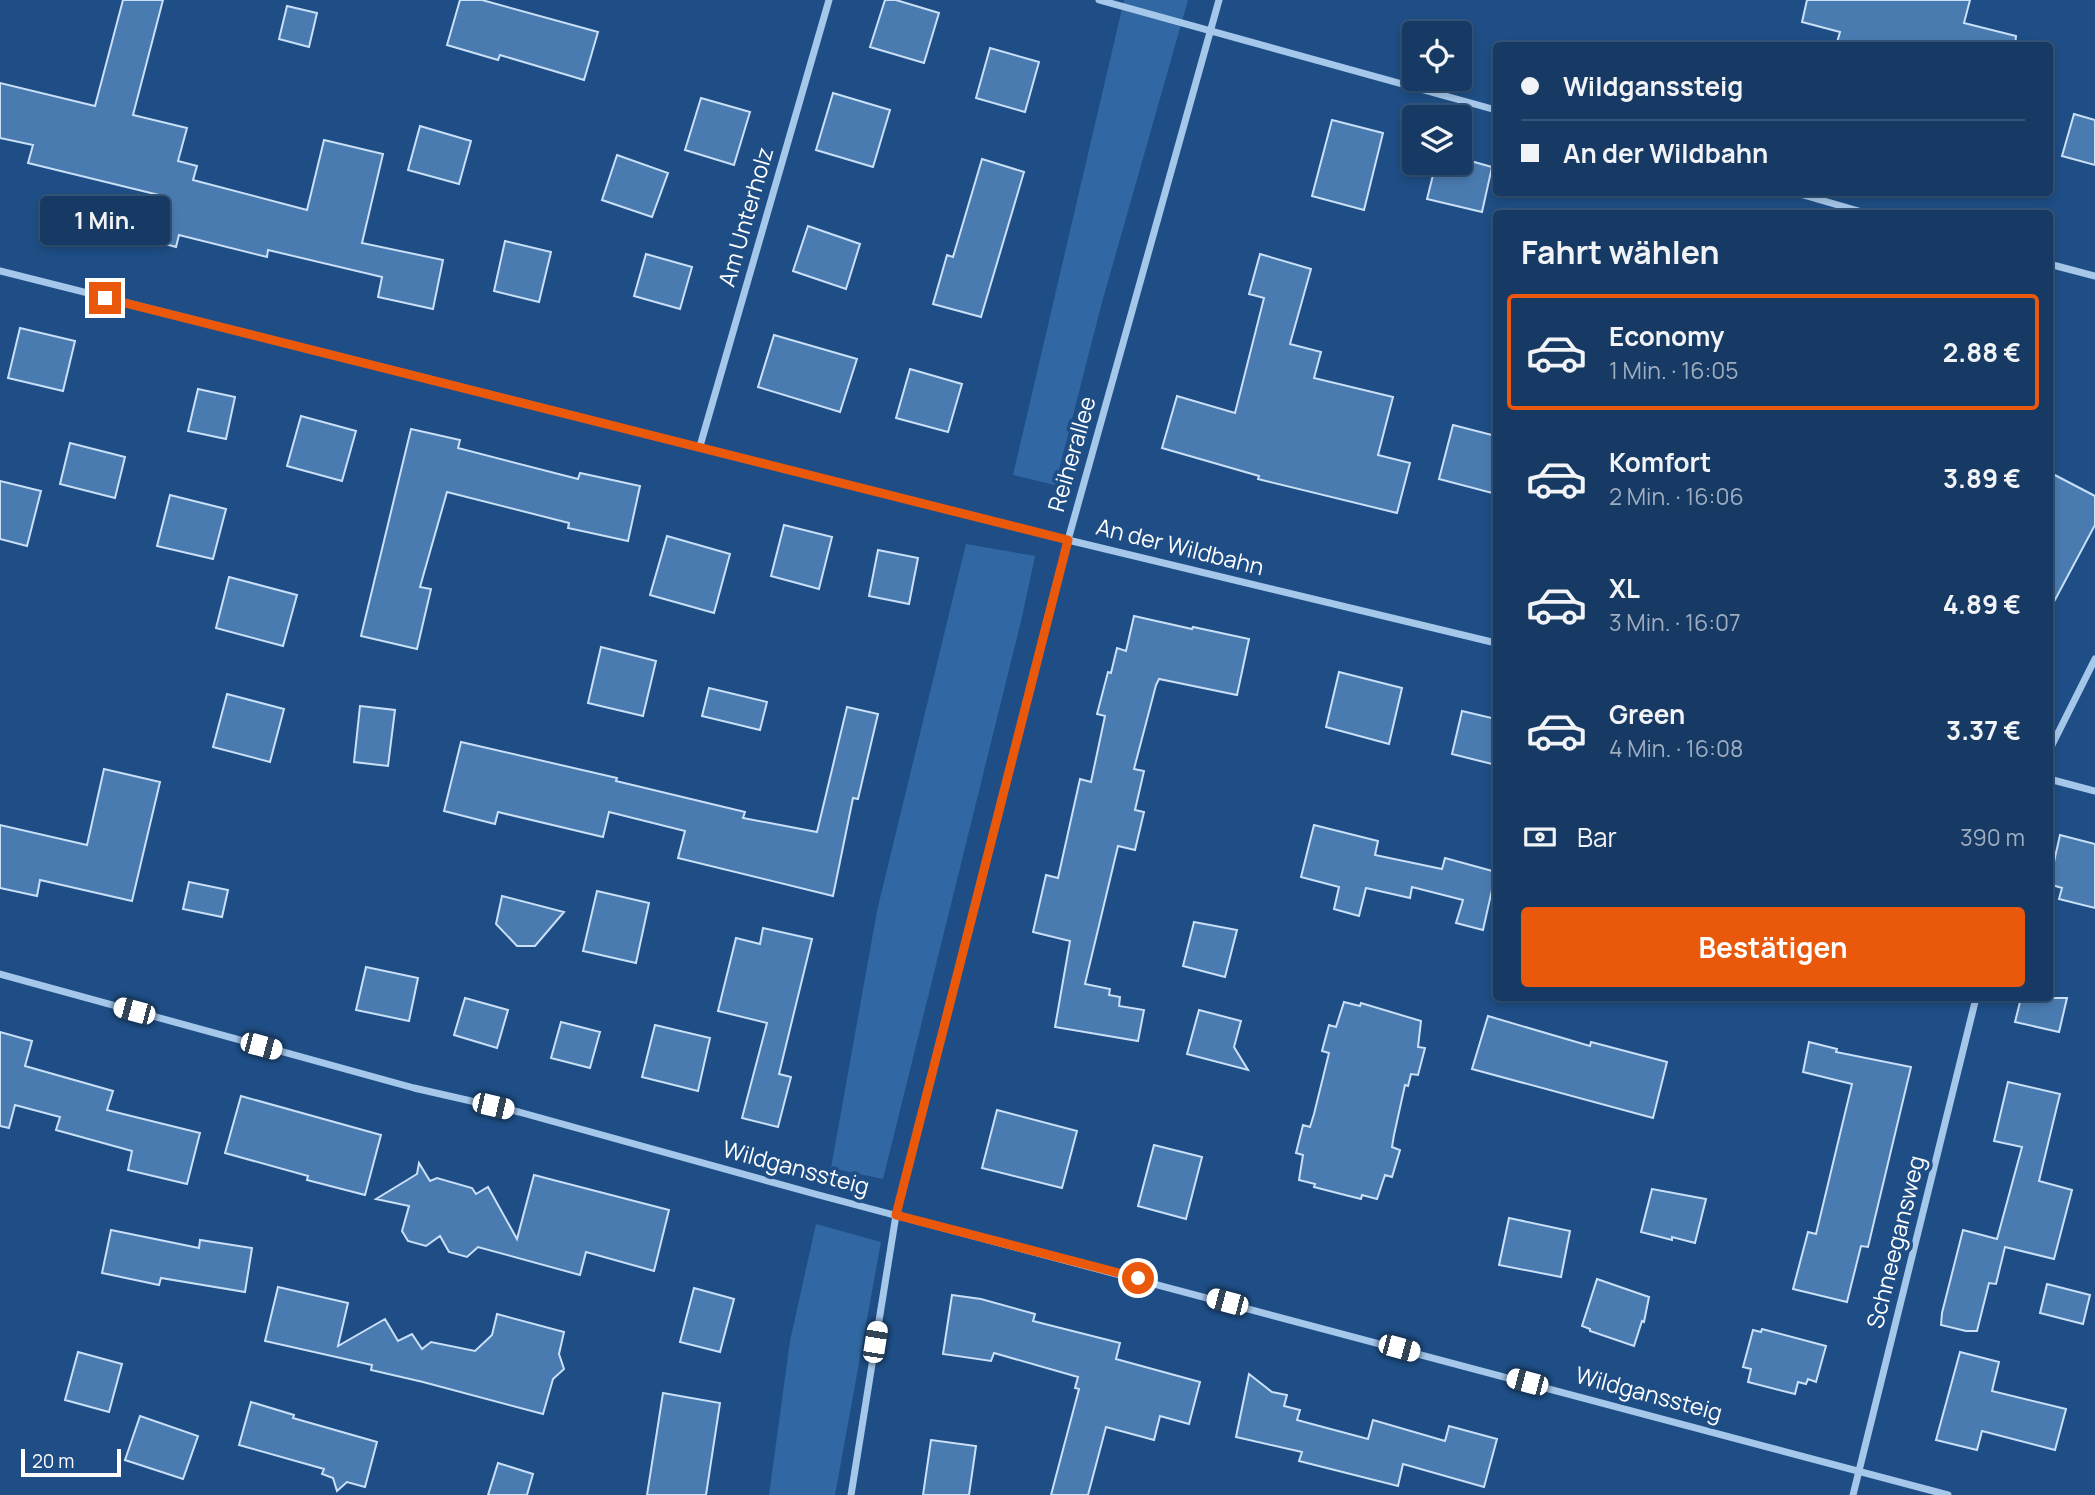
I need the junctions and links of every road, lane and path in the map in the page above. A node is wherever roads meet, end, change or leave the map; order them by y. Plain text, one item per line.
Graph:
1 (829, 0) edge
2 (1099, 0) edge
3 (1219, 0) edge
4 (1210, 31) junction
5 (1493, 109) edge
6 (1807, 196) edge
7 (1855, 210) edge
8 (2053, 265) edge
9 (0, 271) edge
10 (2095, 276) edge
11 (699, 446) junction
12 (1068, 540) junction
13 (1493, 642) edge
14 (2095, 659) edge
15 (2053, 743) edge
16 (2053, 780) edge
17 (2095, 791) edge
18 (0, 974) edge
19 (1975, 1001) edge
20 (896, 1215) junction
21 (1859, 1471) junction
22 (851, 1495) edge
23 (1853, 1495) edge
24 (1948, 1495) edge

1 - 11 street, Am Unterholz
2 - 4 street
3 - 4 street, Reiherallee
4 - 5 street
4 - 12 street, Reiherallee
6 - 7 street
8 - 10 street
9 - 11 street, An der Wildbahn
11 - 12 street, An der Wildbahn
12 - 13 street, An der Wildbahn
12 - 20 street, Reiherallee
14 - 15 street
16 - 17 street
18 - 20 street, Wildganssteig
19 - 21 street, Schneegansweg
20 - 21 street, Wildganssteig
20 - 22 street, Reiherallee
21 - 23 street, Schneegansweg
21 - 24 street, Wildganssteig

